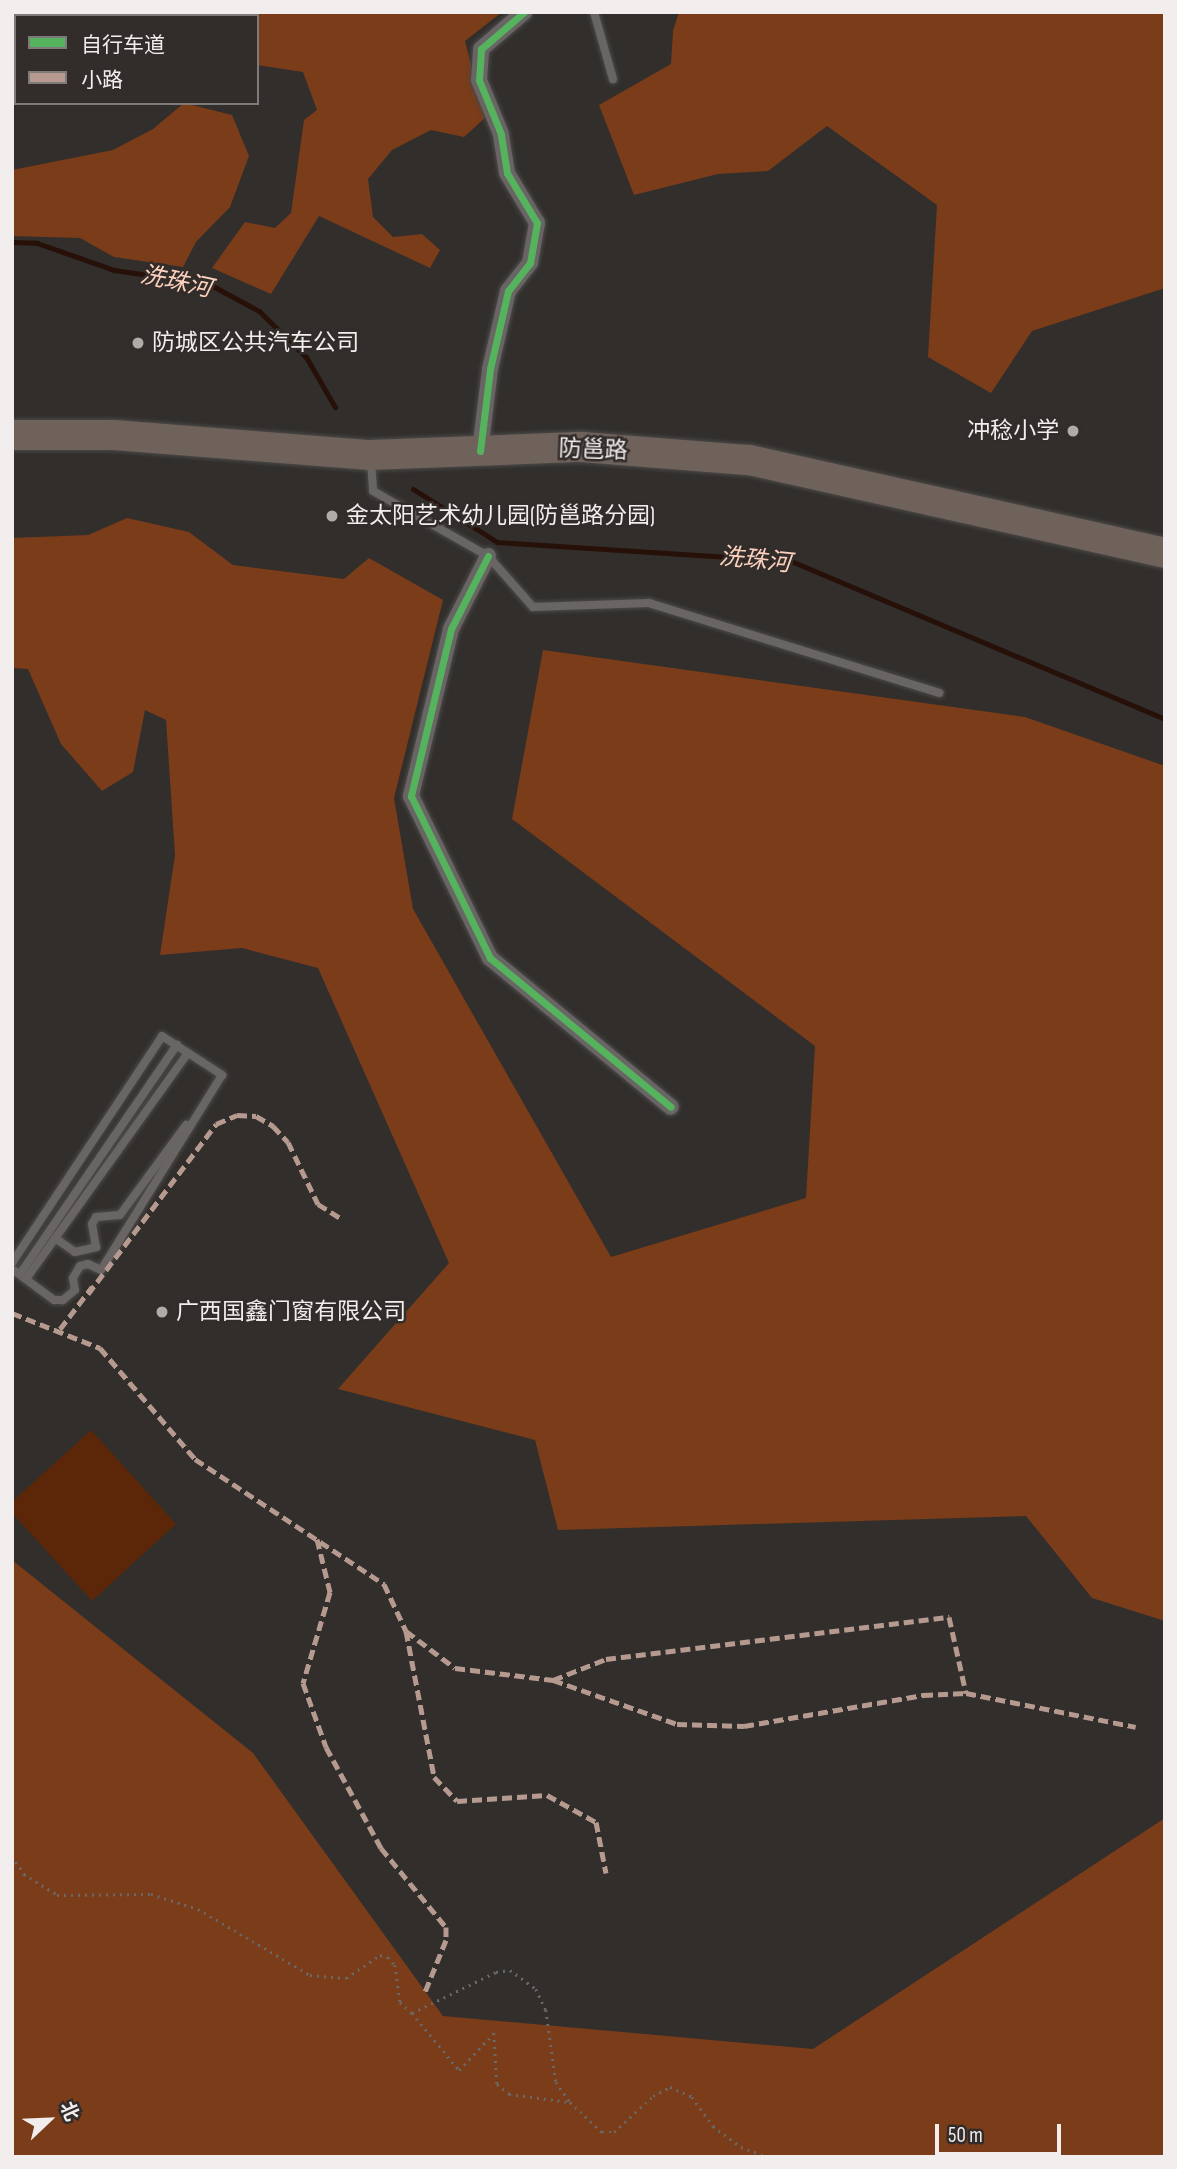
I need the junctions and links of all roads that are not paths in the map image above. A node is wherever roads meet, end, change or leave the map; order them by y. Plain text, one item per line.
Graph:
1 (524, 12) edge
2 (594, 12) edge
3 (613, 79) dead end
4 (12, 435) edge
5 (480, 451) junction
6 (370, 455) junction
7 (1165, 553) edge
8 (488, 556) junction
9 (939, 692) dead end
10 (177, 1045) junction
11 (188, 1053) junction
12 (222, 1075) junction
13 (671, 1107) dead end
14 (55, 1238) junction
15 (12, 1263) edge
16 (19, 1274) edge

1 - 5 street
2 - 3 lane
4 - 6 highway, 防邕路
5 - 6 highway, 防邕路
5 - 7 highway, 防邕路
6 - 8 lane
8 - 9 lane
8 - 13 street
10 - 11 lane
10 - 15 lane
10 - 16 lane
11 - 12 lane
11 - 14 lane
12 - 14 lane
12 - 16 lane
14 - 16 lane

